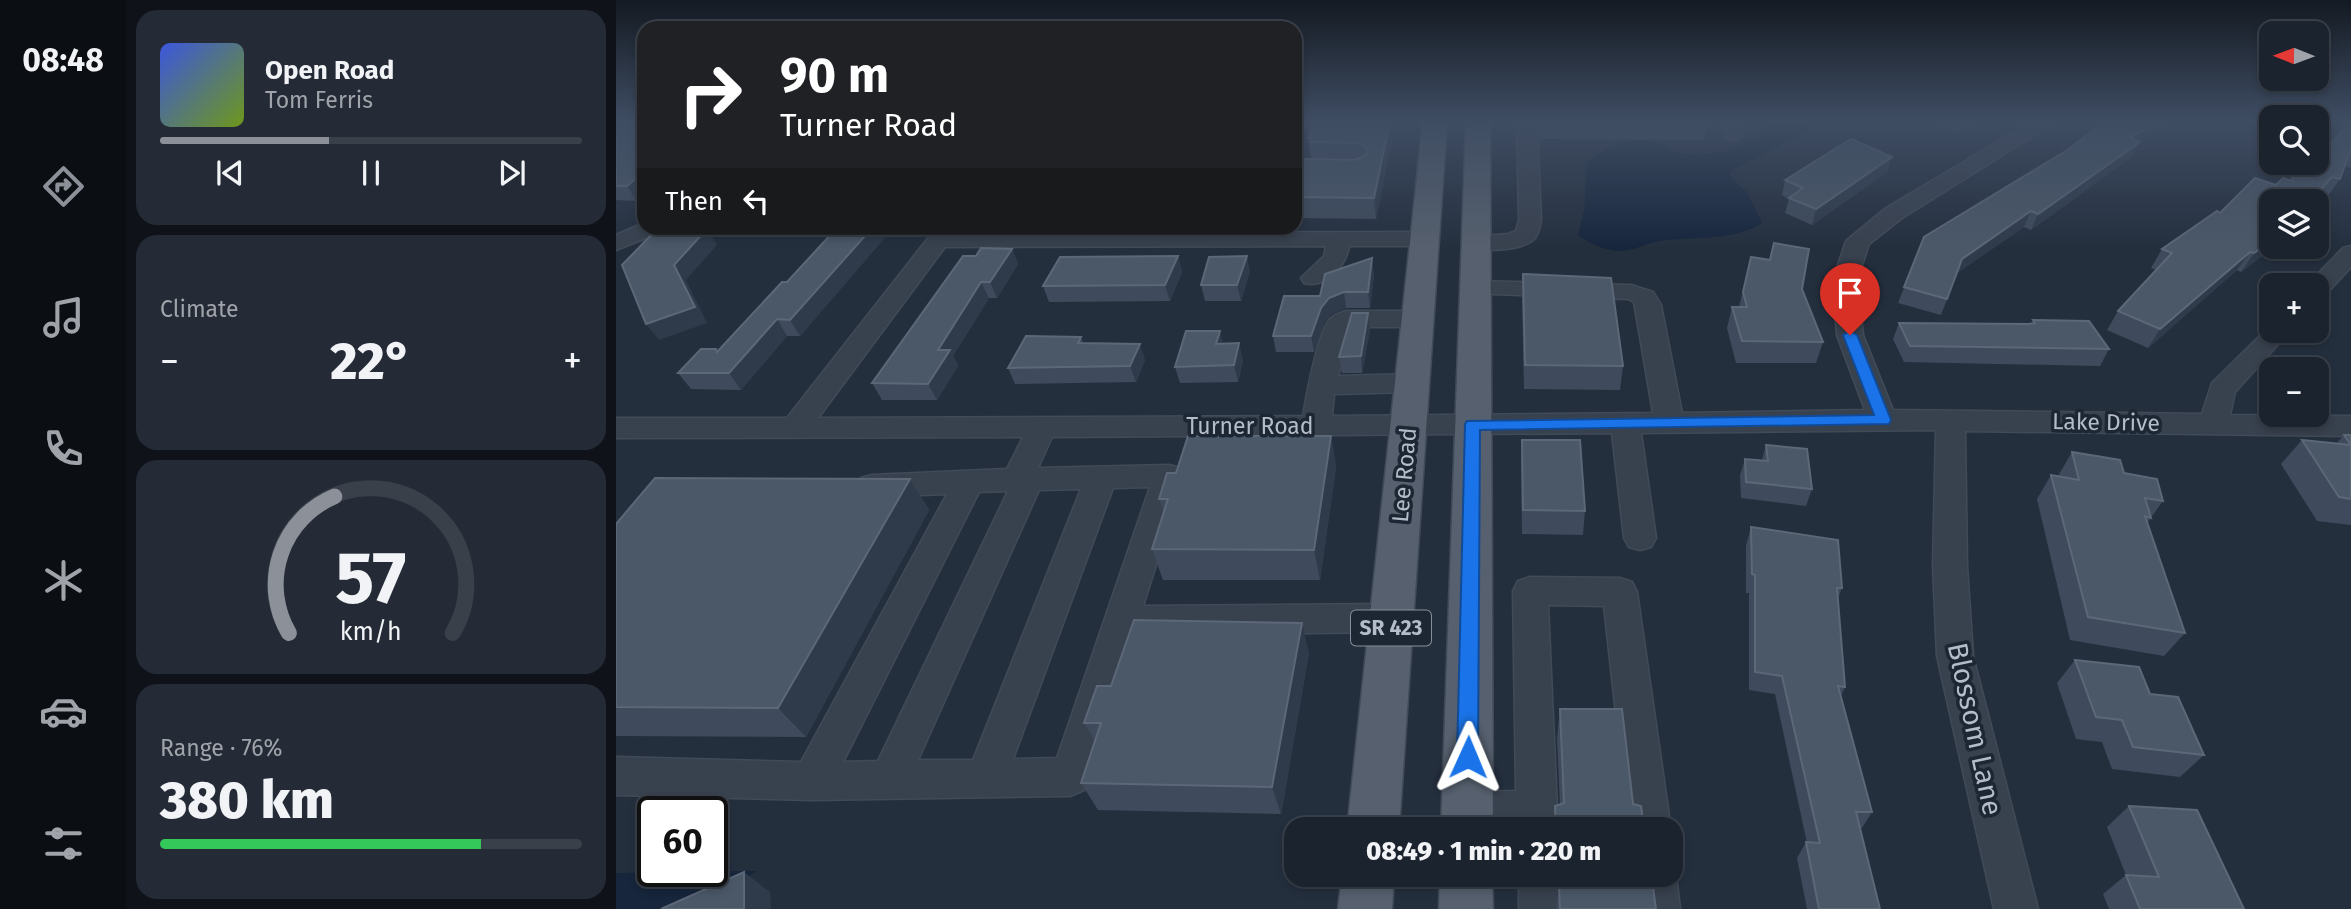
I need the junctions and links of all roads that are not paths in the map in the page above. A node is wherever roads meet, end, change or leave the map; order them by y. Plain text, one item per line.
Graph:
1 (1431, 163) edge
2 (1477, 163) edge
3 (1528, 163) edge
4 (1977, 163) edge
5 (637, 234) edge
6 (941, 235) edge
7 (1289, 235) edge
8 (1339, 239) junction
9 (1423, 240) junction
10 (1476, 242) junction
11 (616, 243) edge
12 (2351, 253) edge
13 (2329, 276) edge
14 (1313, 278) dead end
15 (1475, 288) junction
16 (1417, 319) junction
17 (2265, 343) edge
18 (1412, 383) junction
19 (1322, 385) junction
20 (1883, 420) junction
21 (1951, 420) junction
22 (1669, 422) junction
23 (1625, 423) junction
24 (2214, 423) junction
25 (1472, 424) junction
26 (796, 426) junction
27 (1042, 426) junction
28 (1316, 426) junction
29 (1408, 426) junction
30 (2351, 426) edge
31 (619, 432) edge
32 (1101, 478) junction
33 (1023, 479) junction
34 (968, 482) junction
35 (848, 486) edge
36 (1640, 538) dead end
37 (1391, 618) junction
38 (1121, 621) junction
39 (616, 776) edge
40 (986, 778) junction
41 (889, 780) junction
42 (812, 781) junction
43 (1374, 817) edge
44 (1467, 817) edge
45 (1538, 817) edge
46 (1648, 817) edge
47 (1367, 887) edge
48 (1466, 887) edge
49 (1540, 887) edge
50 (1656, 887) edge
51 (1365, 909) edge
52 (1466, 909) edge
53 (1541, 909) edge
54 (1658, 909) edge
55 (2017, 909) edge

1 - 9 main road, Lee Road / SR 423
2 - 10 main road
3 - 10 street
4 - 20 street
5 - 11 street
6 - 26 street
7 - 8 street
8 - 9 street
8 - 14 street
9 - 16 main road, Lee Road / SR 423
10 - 15 main road
12 - 13 street
15 - 22 street
15 - 25 main road
16 - 18 main road, Lee Road / SR 423
16 - 19 street
17 - 24 street
18 - 19 street
18 - 29 main road, Lee Road / SR 423
19 - 28 street
20 - 21 street, Lake Drive
20 - 22 street, Turner Road
21 - 24 street, Lake Drive
21 - 55 street, Blossom Lane
22 - 23 street, Turner Road
23 - 25 street, Turner Road
23 - 36 street
24 - 30 street, Lake Drive
25 - 29 street, Turner Road
25 - 44 main road
26 - 27 street, Turner Road
26 - 31 street, Turner Road
27 - 28 street, Turner Road
27 - 33 street
28 - 29 street, Turner Road
29 - 37 main road, Lee Road / SR 423
32 - 33 street
32 - 38 street
32 - 40 street
33 - 34 street
33 - 41 street
34 - 35 street
34 - 42 street
37 - 38 street
37 - 43 main road, Lee Road / SR 423
38 - 40 street
39 - 42 street
40 - 41 street
41 - 42 street
45 - 46 street
47 - 51 main road
48 - 52 main road
49 - 53 street
50 - 54 street

